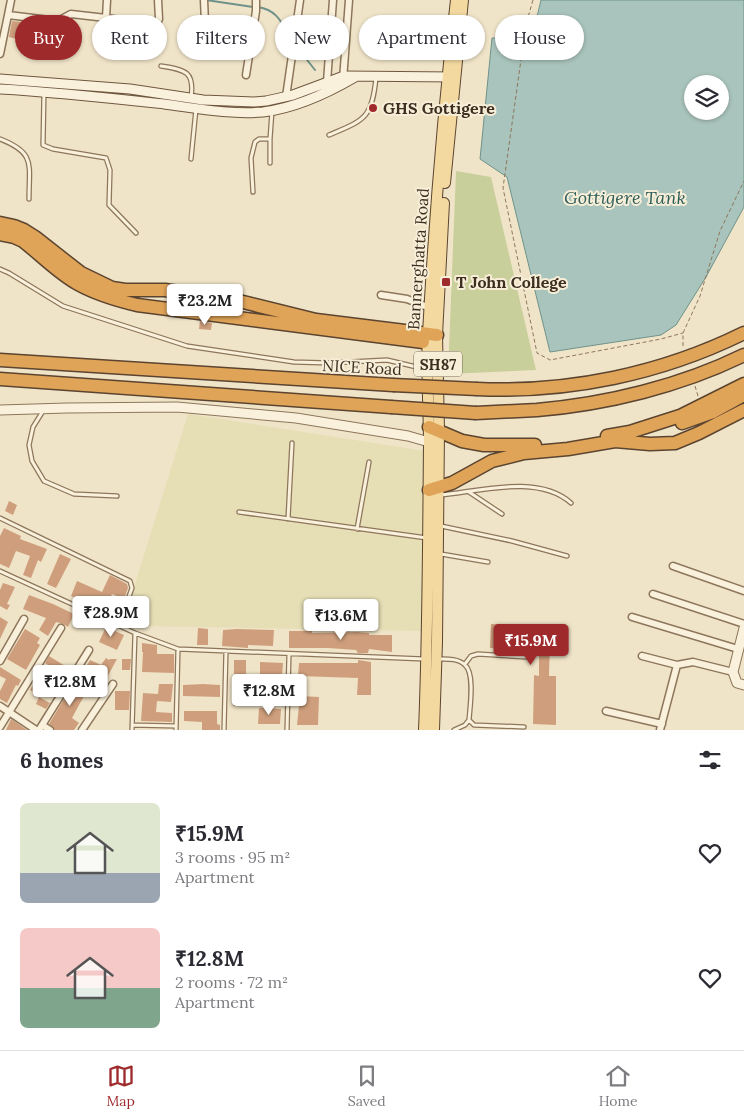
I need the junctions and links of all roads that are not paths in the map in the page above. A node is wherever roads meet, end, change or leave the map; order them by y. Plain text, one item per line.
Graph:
1 (11, 0) edge
2 (107, 0) edge
3 (158, 0) edge
4 (204, 0) edge
5 (300, 0) edge
6 (333, 0) edge
7 (349, 0) edge
8 (456, 0) edge
9 (463, 0) edge
10 (256, 4) edge
11 (8, 15) junction
12 (106, 15) edge
13 (159, 15) edge
14 (205, 15) edge
15 (92, 16) edge
16 (0, 54) edge
17 (161, 66) dead end
18 (376, 75) junction
19 (246, 76) dead end
20 (451, 77) junction
21 (0, 79) edge
22 (343, 80) junction
23 (327, 82) junction
24 (0, 89) edge
25 (44, 92) junction
26 (286, 96) junction
27 (192, 105) junction
28 (272, 110) junction
29 (329, 135) dead end
30 (270, 138) junction
31 (0, 139) edge
32 (191, 159) dead end
33 (270, 163) dead end
34 (252, 192) dead end
35 (29, 198) dead end
36 (0, 223) edge
37 (136, 233) dead end
38 (0, 234) edge
39 (0, 269) edge
40 (381, 295) dead end
41 (430, 308) junction
42 (744, 333) edge
43 (433, 339) junction
44 (744, 355) edge
45 (3, 360) edge
46 (428, 370) junction
47 (0, 379) edge
48 (744, 384) edge
49 (744, 396) edge
50 (44, 409) junction
51 (0, 410) edge
52 (744, 410) edge
53 (434, 429) junction
54 (630, 432) junction
55 (614, 438) junction
56 (429, 442) junction
57 (292, 443) dead end
58 (368, 462) dead end
59 (435, 491) junction
60 (468, 492) junction
61 (117, 496) dead end
62 (571, 503) dead end
63 (238, 512) dead end
64 (502, 514) dead end
65 (0, 518) edge
66 (288, 519) junction
67 (438, 525) junction
68 (357, 529) junction
69 (433, 539) junction
70 (438, 554) junction
71 (567, 556) dead end
72 (488, 562) dead end
73 (673, 566) dead end
74 (0, 571) edge
75 (744, 591) edge
76 (654, 594) dead end
77 (632, 617) dead end
78 (24, 619) dead end
79 (744, 624) edge
80 (119, 625) junction
81 (61, 628) dead end
82 (744, 630) edge
83 (135, 633) junction
84 (178, 649) junction
85 (738, 649) junction
86 (89, 650) dead end
87 (226, 651) junction
88 (289, 654) junction
89 (642, 656) dead end
90 (526, 657) dead end
91 (432, 659) junction
92 (0, 661) edge
93 (465, 664) junction
94 (677, 665) junction
95 (733, 672) junction
96 (113, 684) dead end
97 (744, 685) edge
98 (0, 706) edge
99 (606, 711) dead end
100 (10, 712) junction
101 (469, 720) junction
102 (0, 727) edge
103 (524, 727) dead end
104 (661, 727) edge
105 (39, 728) edge
106 (132, 728) edge
107 (176, 728) edge
108 (509, 728) edge
109 (50, 730) edge
110 (82, 730) edge
111 (224, 730) edge
112 (287, 730) edge
113 (424, 730) edge
114 (434, 730) edge
115 (454, 730) edge

1 - 11 street
2 - 12 street
3 - 13 street
4 - 14 street
5 - 26 street
6 - 23 street
7 - 22 street
8 - 20 main road, Bannerghatta Road / SH87
9 - 20 main road, Bannerghatta Road / SH87
10 - 19 street
11 - 15 street
11 - 16 street
17 - 27 lane
18 - 20 main road
18 - 22 main road
18 - 29 lane
20 - 41 main road, Bannerghatta Road / SH87
20 - 43 main road, Bannerghatta Road / SH87
21 - 27 main road
22 - 23 main road
22 - 28 main road
23 - 26 main road
24 - 25 main road
25 - 27 main road
25 - 37 lane
26 - 27 main road
27 - 28 main road
27 - 32 lane
28 - 30 lane
30 - 33 lane
30 - 34 lane
31 - 35 lane
36 - 43 highway
38 - 43 highway
39 - 46 lane
40 - 41 street
41 - 43 main road, Bannerghatta Road / SH87
42 - 45 highway, NICE Road, bridge
43 - 46 main road, Bannerghatta Road / SH87
43 - 53 main road, Bannerghatta Road / SH87
44 - 47 highway, bridge
46 - 53 main road, Bannerghatta Road / SH87
48 - 54 highway
49 - 54 highway
50 - 51 main road
50 - 56 main road
50 - 61 lane
52 - 55 highway
53 - 55 highway
53 - 56 main road, Bannerghatta Road / SH87
53 - 59 main road, Bannerghatta Road / SH87
54 - 55 highway
55 - 59 highway
56 - 59 main road, Bannerghatta Road / SH87
57 - 66 lane
58 - 68 lane
59 - 60 lane
59 - 67 main road, Bannerghatta Road / SH87
59 - 69 main road, Bannerghatta Road / SH87
60 - 62 lane
60 - 64 lane
63 - 66 lane
65 - 80 lane
66 - 68 lane
67 - 69 main road, Bannerghatta Road / SH87
67 - 71 lane
68 - 69 lane
69 - 70 main road, Bannerghatta Road / SH87
69 - 91 main road, Bannerghatta Road / SH87
70 - 72 lane
70 - 91 main road, Bannerghatta Road / SH87
73 - 75 street
74 - 80 lane
76 - 79 street
77 - 85 street
78 - 92 street
80 - 83 lane
81 - 100 street
82 - 85 main road
83 - 84 lane
83 - 106 lane
84 - 87 lane
84 - 107 lane
85 - 95 main road
86 - 105 street
87 - 88 lane
87 - 111 lane
88 - 91 lane
88 - 112 lane
89 - 94 street
90 - 93 lane
91 - 93 lane
91 - 113 main road, Bannerghatta Road / SH87
91 - 114 main road, Bannerghatta Road / SH87
93 - 101 lane
94 - 95 street
94 - 104 street
95 - 97 main road
96 - 110 street
98 - 100 street
99 - 104 street
100 - 102 street
100 - 105 street
101 - 108 lane
101 - 115 lane
103 - 108 lane
105 - 109 street
106 - 107 lane

